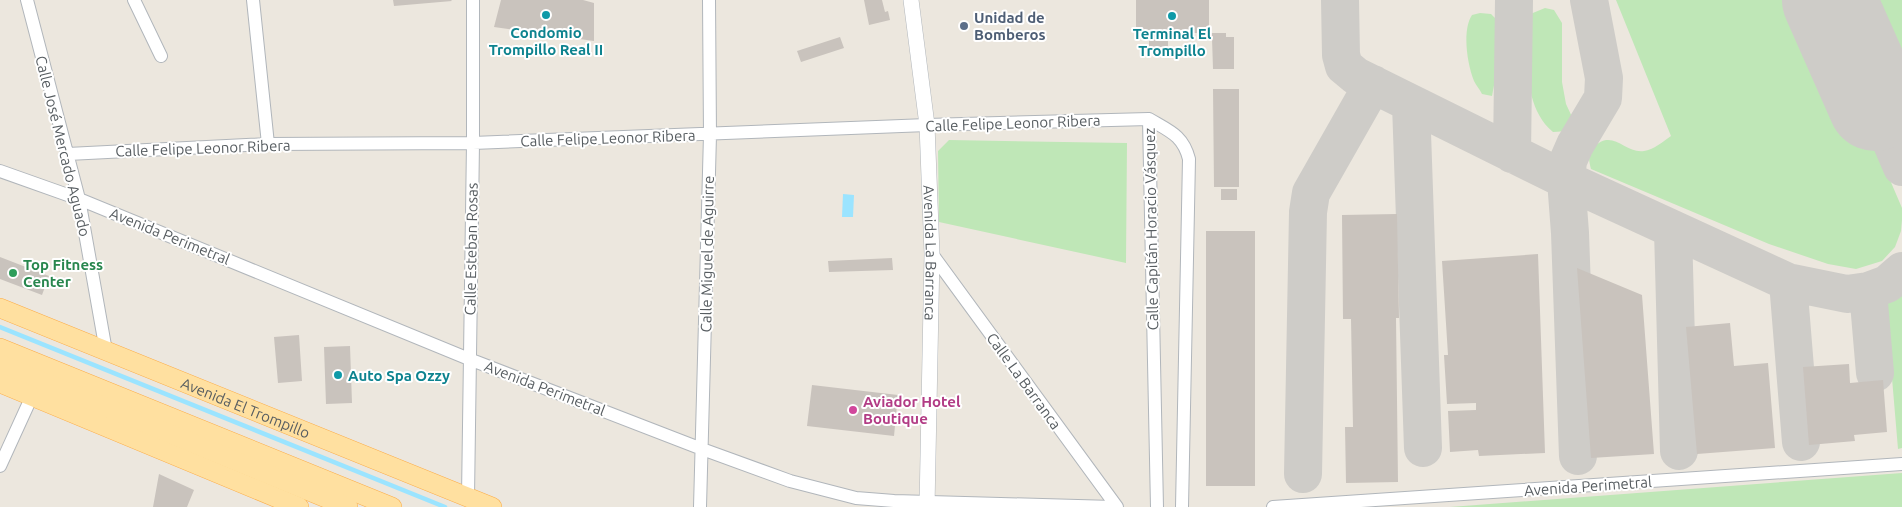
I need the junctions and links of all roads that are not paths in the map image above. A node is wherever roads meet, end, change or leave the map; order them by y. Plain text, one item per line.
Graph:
1 (27, 0) edge
2 (134, 0) edge
3 (253, 0) edge
4 (473, 0) edge
5 (710, 0) edge
6 (912, 0) edge
7 (161, 56) dead end
8 (1149, 119) junction
9 (928, 125) junction
10 (710, 135) junction
11 (473, 143) junction
12 (268, 144) junction
13 (68, 154) junction
14 (0, 171) edge
15 (79, 200) junction
16 (932, 254) junction
17 (0, 308) edge
18 (0, 348) edge
19 (106, 351) junction
20 (469, 359) junction
21 (0, 364) edge
22 (0, 383) edge
23 (32, 396) junction
24 (702, 450) junction
25 (1902, 464) edge
26 (0, 466) edge
27 (468, 497) junction
28 (927, 504) edge
29 (299, 507) edge
30 (348, 507) edge
31 (392, 507) edge
32 (492, 507) edge
33 (700, 507) edge
34 (1113, 507) edge
35 (1117, 507) edge
36 (1157, 507) edge
37 (1182, 507) edge
38 (1273, 507) edge

1 - 13 street, Calle José Mercado Aguado
2 - 7 street
3 - 12 street
4 - 11 street, Calle Esteban Rosas
5 - 10 street, Calle Miguel de Aguirre
6 - 9 street, Avenida La Barranca
8 - 9 street, Calle Felipe Leonor Ribera
8 - 36 street, Calle Capitán Horacio Vásquez
8 - 37 street, Calle Capitán Horacio Vásquez
9 - 10 street, Calle Felipe Leonor Ribera
9 - 16 street, Avenida La Barranca
10 - 11 street, Calle Felipe Leonor Ribera
10 - 24 street, Calle Miguel de Aguirre
11 - 12 street, Calle Felipe Leonor Ribera
11 - 20 street, Calle Esteban Rosas
12 - 13 street, Calle Felipe Leonor Ribera
13 - 15 street, Calle José Mercado Aguado
14 - 15 street, Avenida Perimetral
15 - 19 street, Calle José Mercado Aguado
15 - 20 street, Avenida Perimetral
16 - 28 street, Avenida La Barranca
16 - 35 street, Calle La Barranca
17 - 19 main road, Avenida El Trompillo
18 - 31 main road
19 - 27 main road, Avenida El Trompillo
20 - 24 street, Avenida Perimetral
20 - 27 street, Calle Esteban Rosas
21 - 30 main road
22 - 23 main road
23 - 26 street
23 - 29 main road
24 - 28 street, Avenida Perimetral
24 - 33 street, Calle Miguel de Aguirre
25 - 38 street, Avenida Perimetral
27 - 32 main road, Avenida El Trompillo
28 - 34 street, Avenida Perimetral

